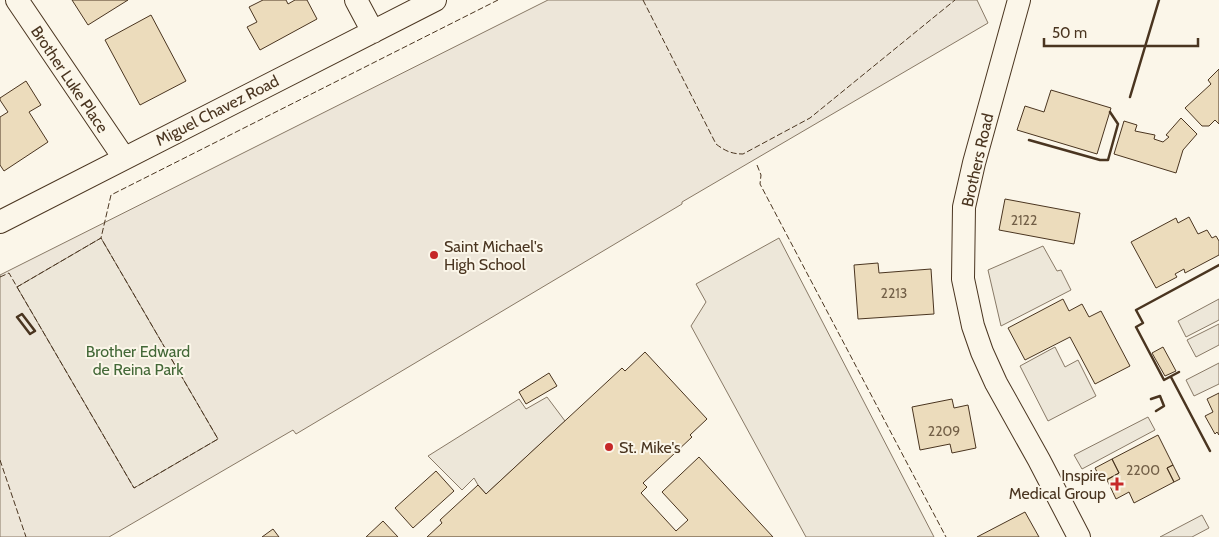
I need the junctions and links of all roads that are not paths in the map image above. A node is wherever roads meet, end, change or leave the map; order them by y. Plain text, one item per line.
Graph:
1 (17, 0) edge
2 (356, 0) edge
3 (435, 0) edge
4 (1019, 0) edge
5 (373, 32) junction
6 (124, 158) junction
7 (0, 222) edge
8 (1079, 537) edge

1 - 6 street, Brother Luke Place
2 - 5 street
3 - 5 street, Miguel Chavez Road
4 - 8 street, Brothers Road
5 - 6 street, Miguel Chavez Road
6 - 7 street, Miguel Chavez Road

